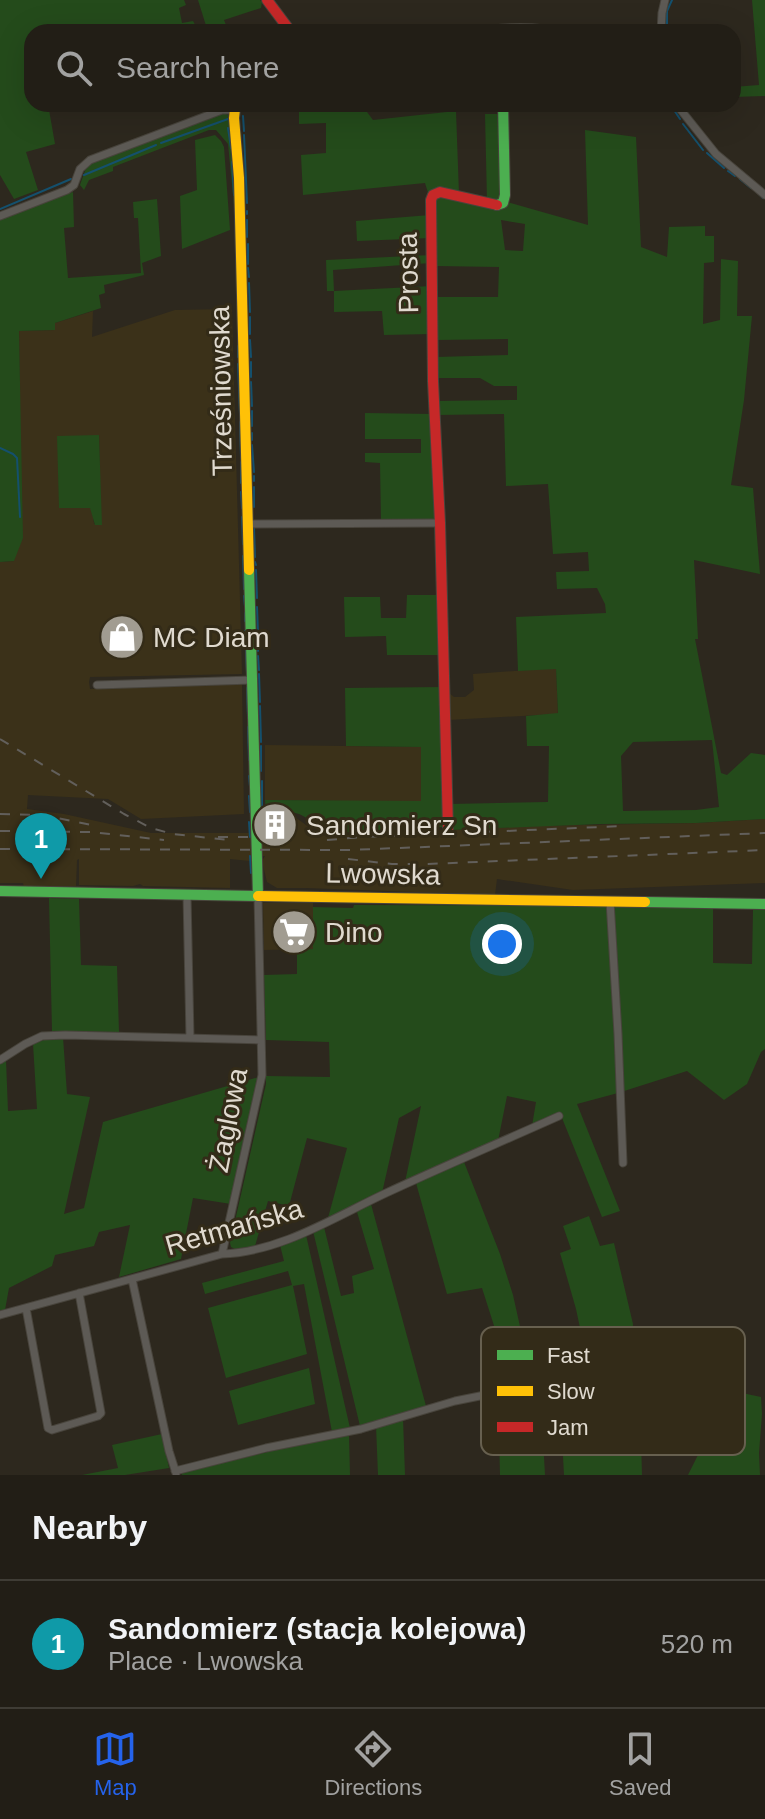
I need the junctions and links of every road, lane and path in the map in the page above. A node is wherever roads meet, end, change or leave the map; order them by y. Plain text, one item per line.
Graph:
1 (267, 0) edge
2 (665, 0) edge
3 (285, 24) edge
4 (661, 24) edge
5 (217, 112) edge
6 (236, 112) edge
7 (503, 112) edge
8 (682, 112) edge
9 (765, 195) edge
10 (0, 216) edge
11 (440, 523) junction
12 (248, 524) junction
13 (252, 680) junction
14 (97, 685) dead end
15 (448, 828) dead end
16 (0, 891) edge
17 (187, 895) junction
18 (258, 896) junction
19 (610, 901) junction
20 (765, 904) edge
21 (190, 1038) junction
22 (261, 1040) junction
23 (0, 1060) edge
24 (559, 1116) dead end
25 (623, 1163) dead end
26 (222, 1254) junction
27 (132, 1279) junction
28 (79, 1293) junction
29 (26, 1308) junction
30 (0, 1315) edge
31 (481, 1396) edge
32 (176, 1473) edge

1 - 3 main road
2 - 4 street
5 - 10 street
6 - 12 main road, Trześniowska
7 - 11 main road, Prosta
8 - 9 street
11 - 12 street
11 - 15 main road, Prosta
12 - 13 main road, Trześniowska
13 - 14 street
13 - 18 main road, Trześniowska
16 - 17 main road, Lwowska
17 - 18 main road, Lwowska
17 - 21 street
18 - 19 main road, Lwowska
18 - 22 street, Żaglowa
19 - 20 main road, Lwowska
19 - 25 street
21 - 22 street
21 - 23 street
22 - 26 street, Żaglowa
24 - 26 street, Retmańska
26 - 27 street, Retmańska
27 - 28 street, Retmańska
27 - 32 street
28 - 29 street, Retmańska
28 - 29 street
29 - 30 street, Retmańska
31 - 32 street

